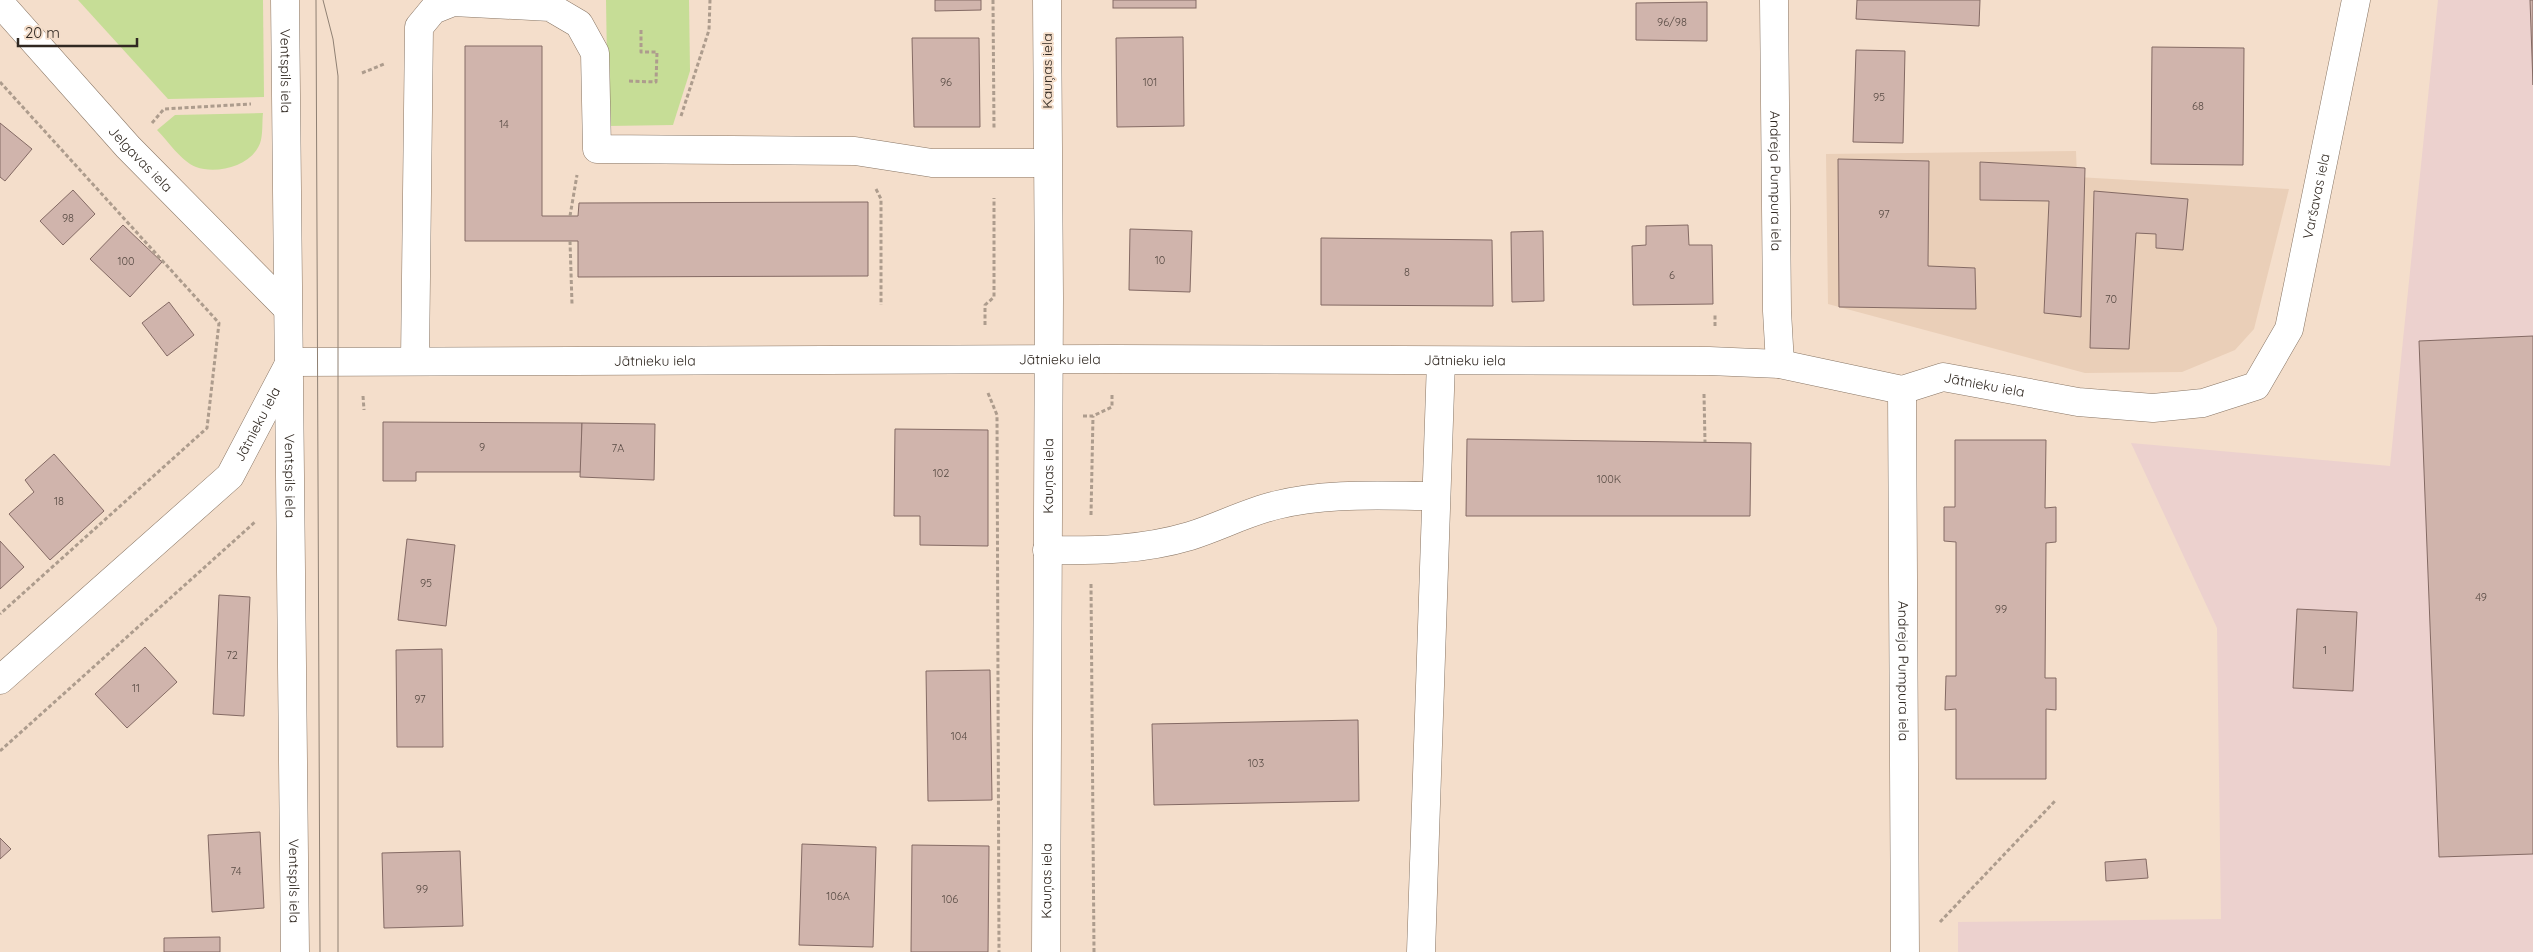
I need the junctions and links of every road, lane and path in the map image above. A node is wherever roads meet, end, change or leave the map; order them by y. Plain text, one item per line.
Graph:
1 (285, 0) edge
2 (710, 0) edge
3 (1046, 0) edge
4 (1774, 0) edge
5 (2356, 0) edge
6 (0, 3) edge
7 (641, 29) dead end
8 (596, 80) junction
9 (0, 82) edge
10 (286, 104) junction
11 (151, 124) dead end
12 (669, 149) junction
13 (855, 150) junction
14 (1048, 163) junction
15 (570, 241) dead end
16 (572, 304) dead end
17 (880, 305) dead end
18 (287, 308) junction
19 (415, 360) junction
20 (1048, 360) junction
21 (1441, 361) junction
22 (290, 362) junction
23 (1780, 364) junction
24 (985, 384) dead end
25 (1112, 385) dead end
26 (1704, 386) dead end
27 (2256, 386) joint
28 (364, 390) dead end
29 (1902, 390) junction
30 (364, 410) dead end
31 (1074, 416) dead end
32 (1093, 416) junction
33 (1705, 442) dead end
34 (1436, 496) junction
35 (256, 522) dead end
36 (1047, 550) junction
37 (1090, 551) junction
38 (0, 614) edge
39 (0, 680) edge
40 (0, 751) edge
41 (2055, 801) dead end
42 (1938, 923) dead end
43 (295, 952) edge
44 (999, 952) edge
45 (1046, 952) edge
46 (1094, 952) edge
47 (1421, 952) edge
48 (1904, 952) edge

1 - 10 street, Ventspils iela
2 - 12 path
3 - 14 street, Kauņas iela
4 - 23 street, Andreja Pumpura iela
5 - 27 street, Varšavas iela
6 - 18 street, Jelgavas iela
7 - 8 path
8 - 12 street
8 - 19 street
9 - 38 path
10 - 11 path
10 - 18 street, Ventspils iela
12 - 13 street
13 - 14 street
13 - 17 path
14 - 20 street, Kauņas iela
15 - 16 path
18 - 22 street, Ventspils iela
19 - 20 street, Jātnieku iela
19 - 22 street, Jātnieku iela
20 - 21 street, Jātnieku iela
20 - 36 street, Kauņas iela
21 - 23 street, Jātnieku iela
21 - 34 street
22 - 39 street, Jātnieku iela
22 - 43 street, Ventspils iela
23 - 29 street, Jātnieku iela
24 - 44 path
25 - 32 path
26 - 33 path
27 - 29 street, Jātnieku iela
28 - 30 path
29 - 48 street, Andreja Pumpura iela
31 - 32 path
32 - 37 path
34 - 37 street
34 - 47 street
35 - 40 path
36 - 37 street
36 - 45 street, Kauņas iela
37 - 46 path
41 - 42 path

